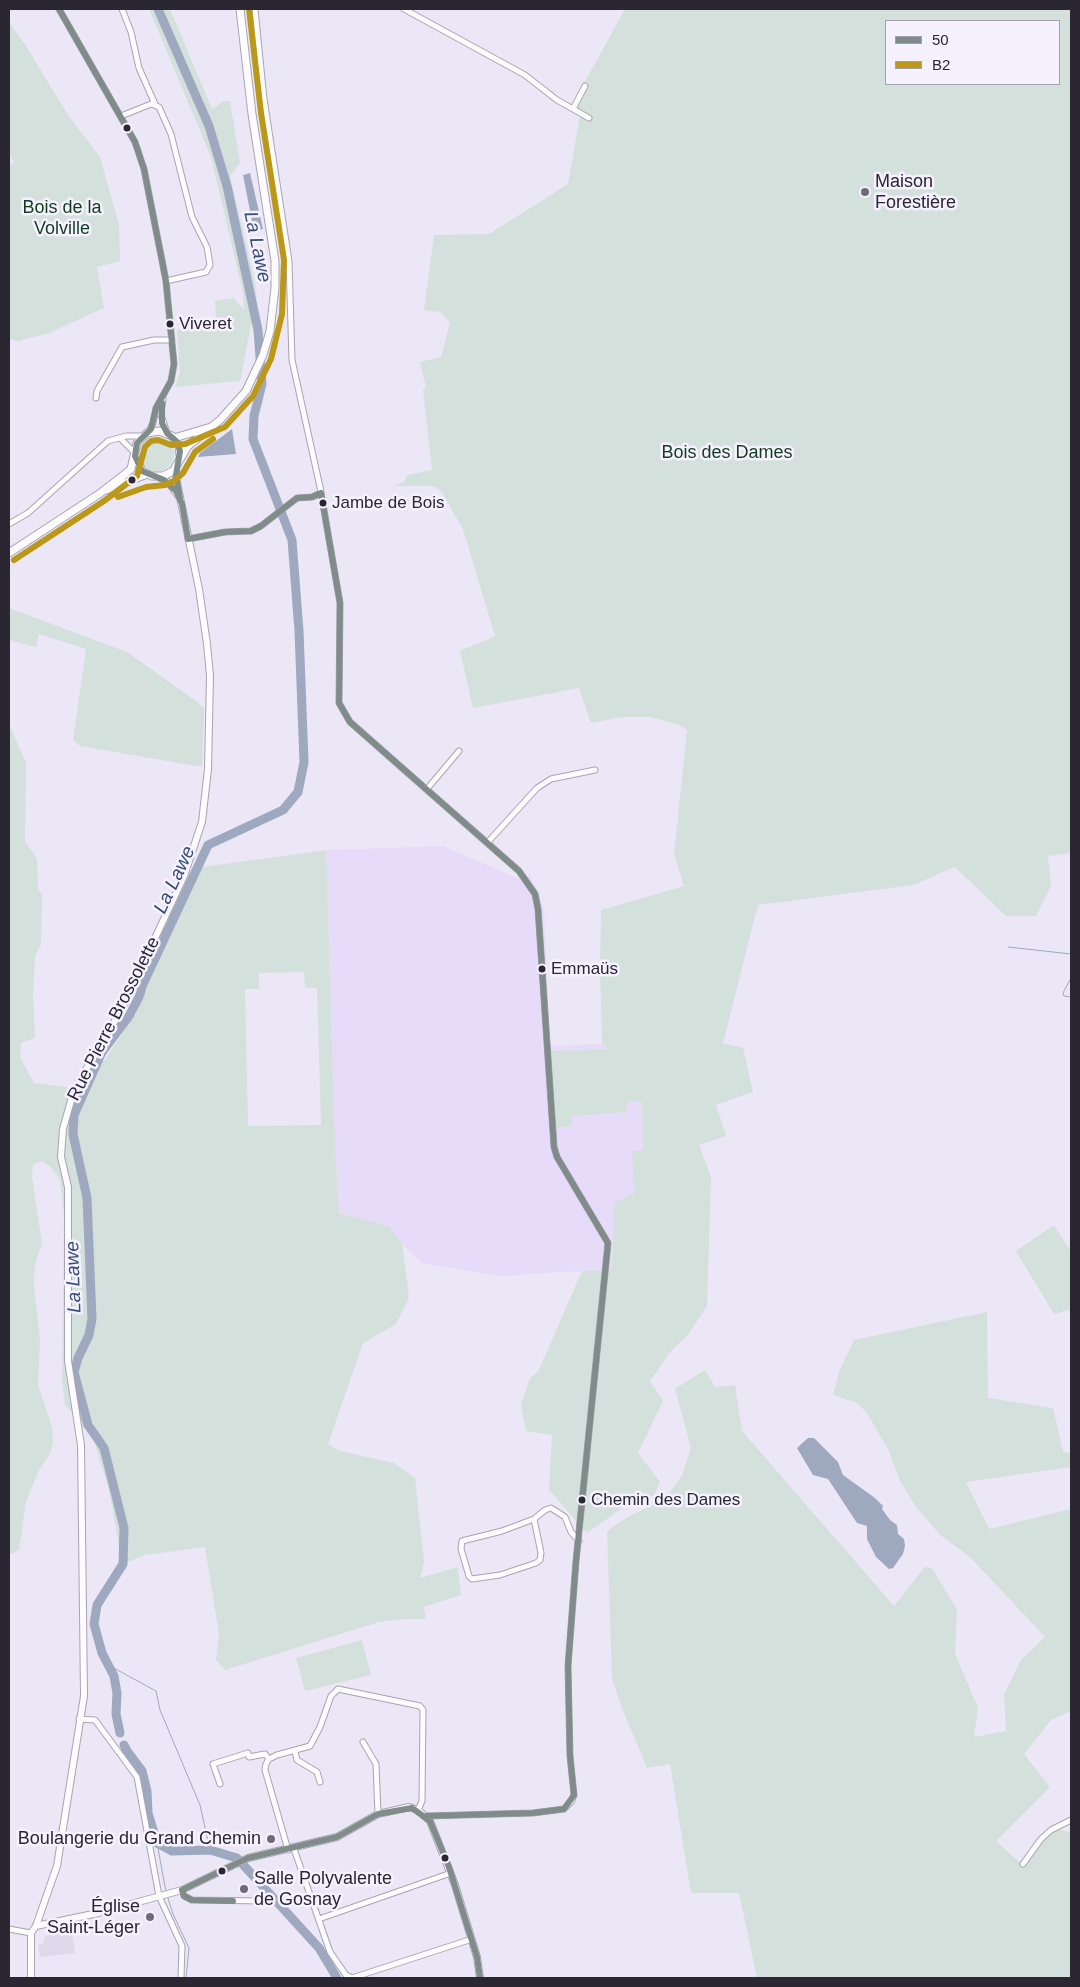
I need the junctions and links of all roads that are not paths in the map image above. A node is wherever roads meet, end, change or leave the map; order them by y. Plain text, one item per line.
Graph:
1 (59, 9) edge
2 (122, 9) edge
3 (240, 9) edge
4 (255, 9) edge
5 (404, 9) edge
6 (585, 86) dead end
7 (156, 104) junction
8 (573, 109) junction
9 (121, 116) junction
10 (589, 118) dead end
11 (166, 280) junction
12 (172, 340) junction
13 (164, 395) junction
14 (96, 398) dead end
15 (211, 428) junction
16 (167, 433) junction
17 (146, 435) junction
18 (120, 438) junction
19 (174, 438) junction
20 (135, 454) junction
21 (180, 456) junction
22 (176, 468) junction
23 (147, 474) junction
24 (159, 477) junction
25 (321, 493) junction
26 (99, 494) junction
27 (180, 498) junction
28 (9, 524) edge
29 (188, 540) junction
30 (9, 553) edge
31 (459, 751) dead end
32 (595, 770) dead end
33 (427, 789) junction
34 (488, 842) junction
35 (534, 1519) junction
36 (579, 1541) junction
37 (79, 1719) junction
38 (363, 1742) dead end
39 (295, 1751) junction
40 (269, 1759) junction
41 (320, 1782) dead end
42 (220, 1784) dead end
43 (418, 1810) junction
44 (378, 1814) junction
45 (426, 1816) junction
46 (1071, 1820) edge
47 (291, 1849) junction
48 (1023, 1864) dead end
49 (451, 1874) junction
50 (182, 1890) junction
51 (165, 1894) junction
52 (265, 1901) dead end
53 (319, 1919) junction
54 (36, 1926) junction
55 (9, 1929) edge
56 (31, 1933) junction
57 (472, 1939) junction
58 (31, 1978) edge
59 (181, 1978) edge
60 (480, 1978) edge

1 - 9 street
2 - 7 street
3 - 15 main road
4 - 25 street
5 - 8 street
6 - 8 street
7 - 9 street
7 - 11 street
8 - 10 street
9 - 11 street
11 - 12 street
12 - 13 street
12 - 14 street
13 - 16 street
13 - 17 street
15 - 19 main road
15 - 21 main road
16 - 17 main road
16 - 19 main road
17 - 18 street
17 - 20 main road
18 - 20 street
18 - 28 street
19 - 21 main road
20 - 23 main road
20 - 26 main road
21 - 22 main road
22 - 24 main road
22 - 27 street, Rue Pierre Brossolette
23 - 24 main road
23 - 26 main road
24 - 27 street
25 - 29 street
25 - 33 street
26 - 30 main road
27 - 29 street, Rue Pierre Brossolette
29 - 37 street, Rue Pierre Brossolette
31 - 33 street
32 - 34 street
33 - 34 street
34 - 36 street
35 - 35 street
35 - 36 street
36 - 45 street
37 - 51 street
37 - 54 street, Rue Pierre Brossolette
38 - 44 street
39 - 40 street
39 - 41 street
39 - 43 street
40 - 42 street
40 - 47 street
43 - 44 street
43 - 45 street
44 - 47 street
45 - 49 street
46 - 48 street
47 - 50 street
47 - 53 street
49 - 53 street
49 - 57 street
50 - 51 street
50 - 52 street
51 - 54 street
51 - 59 street
53 - 57 street
54 - 56 street, Rue Pierre Brossolette
55 - 56 street
56 - 58 street
57 - 60 street

